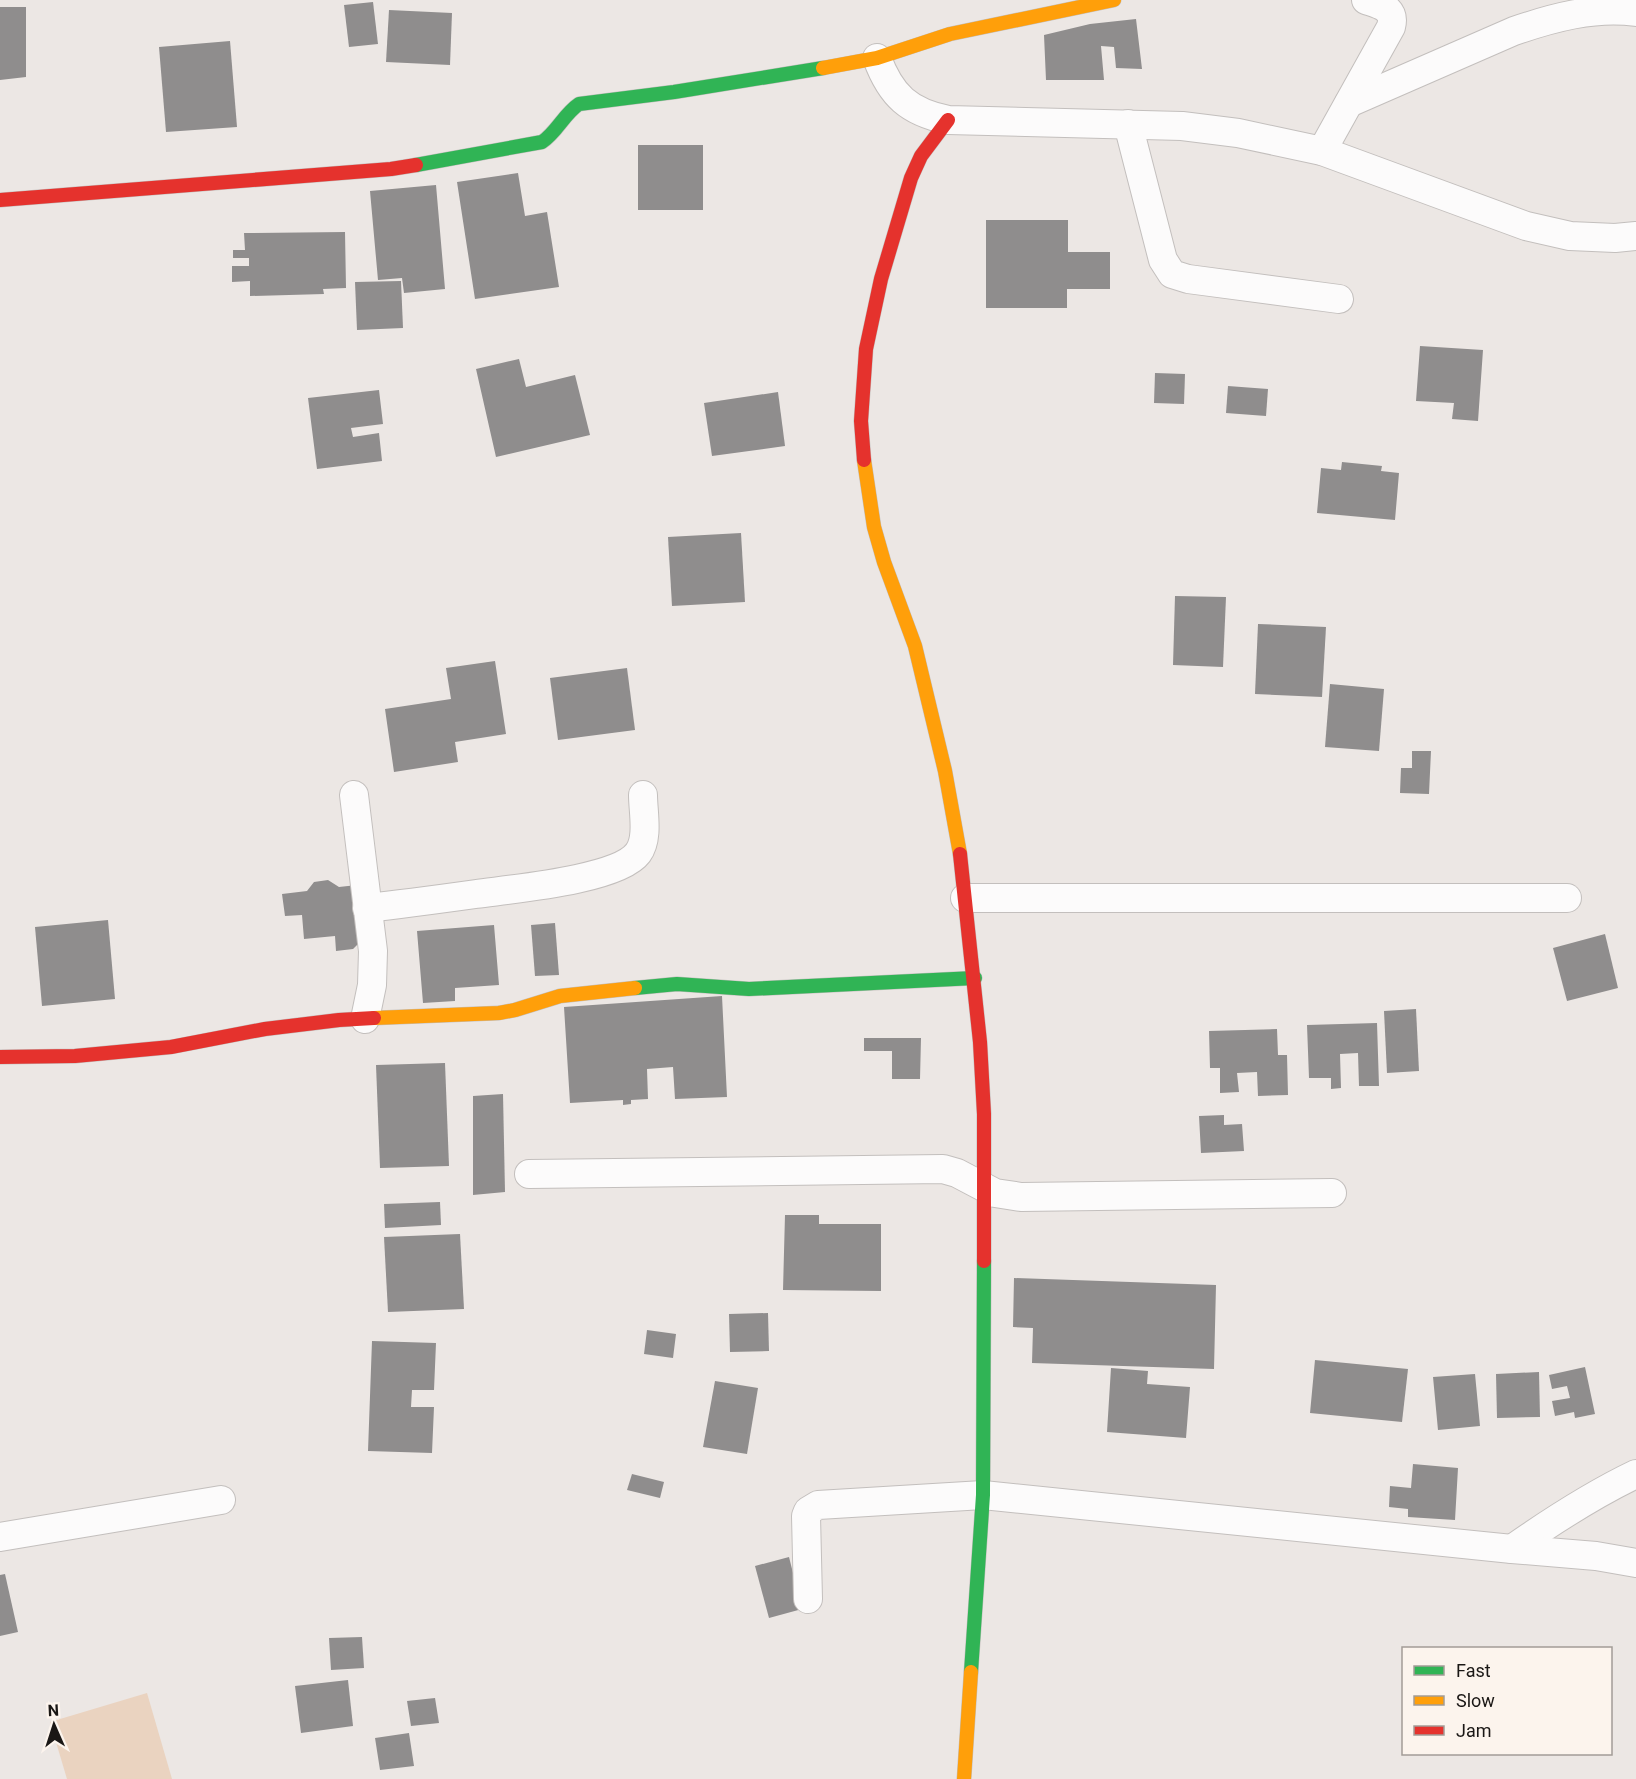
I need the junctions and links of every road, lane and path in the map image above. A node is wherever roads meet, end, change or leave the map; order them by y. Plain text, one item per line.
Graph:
1 (1114, 0) edge
2 (1366, 0) edge
3 (1636, 12) edge
4 (877, 58) junction
5 (1349, 103) junction
6 (948, 120) junction
7 (1128, 124) junction
8 (1322, 151) junction
9 (0, 200) edge
10 (1636, 236) edge
11 (1340, 299) dead end
12 (354, 795) dead end
13 (643, 795) dead end
14 (966, 898) junction
15 (1567, 898) dead end
16 (367, 909) junction
17 (975, 978) junction
18 (365, 1019) junction
19 (0, 1057) edge
20 (529, 1174) dead end
21 (983, 1186) junction
22 (1332, 1193) dead end
23 (1636, 1474) edge
24 (983, 1495) junction
25 (221, 1500) dead end
26 (0, 1537) edge
27 (1512, 1549) junction
28 (1636, 1563) edge
29 (808, 1599) dead end
30 (964, 1779) edge

1 - 4 street
2 - 5 street
3 - 5 street
4 - 6 street
4 - 9 street
5 - 8 street
6 - 7 street
6 - 14 street
7 - 8 street
7 - 11 street
8 - 10 street
12 - 16 street
13 - 16 street
14 - 15 street
14 - 17 street
16 - 18 street
17 - 18 street
17 - 21 street
18 - 19 street
20 - 21 street
21 - 22 street
21 - 24 street
23 - 27 street
24 - 27 street
24 - 29 street
24 - 30 street
25 - 26 street
27 - 28 street

